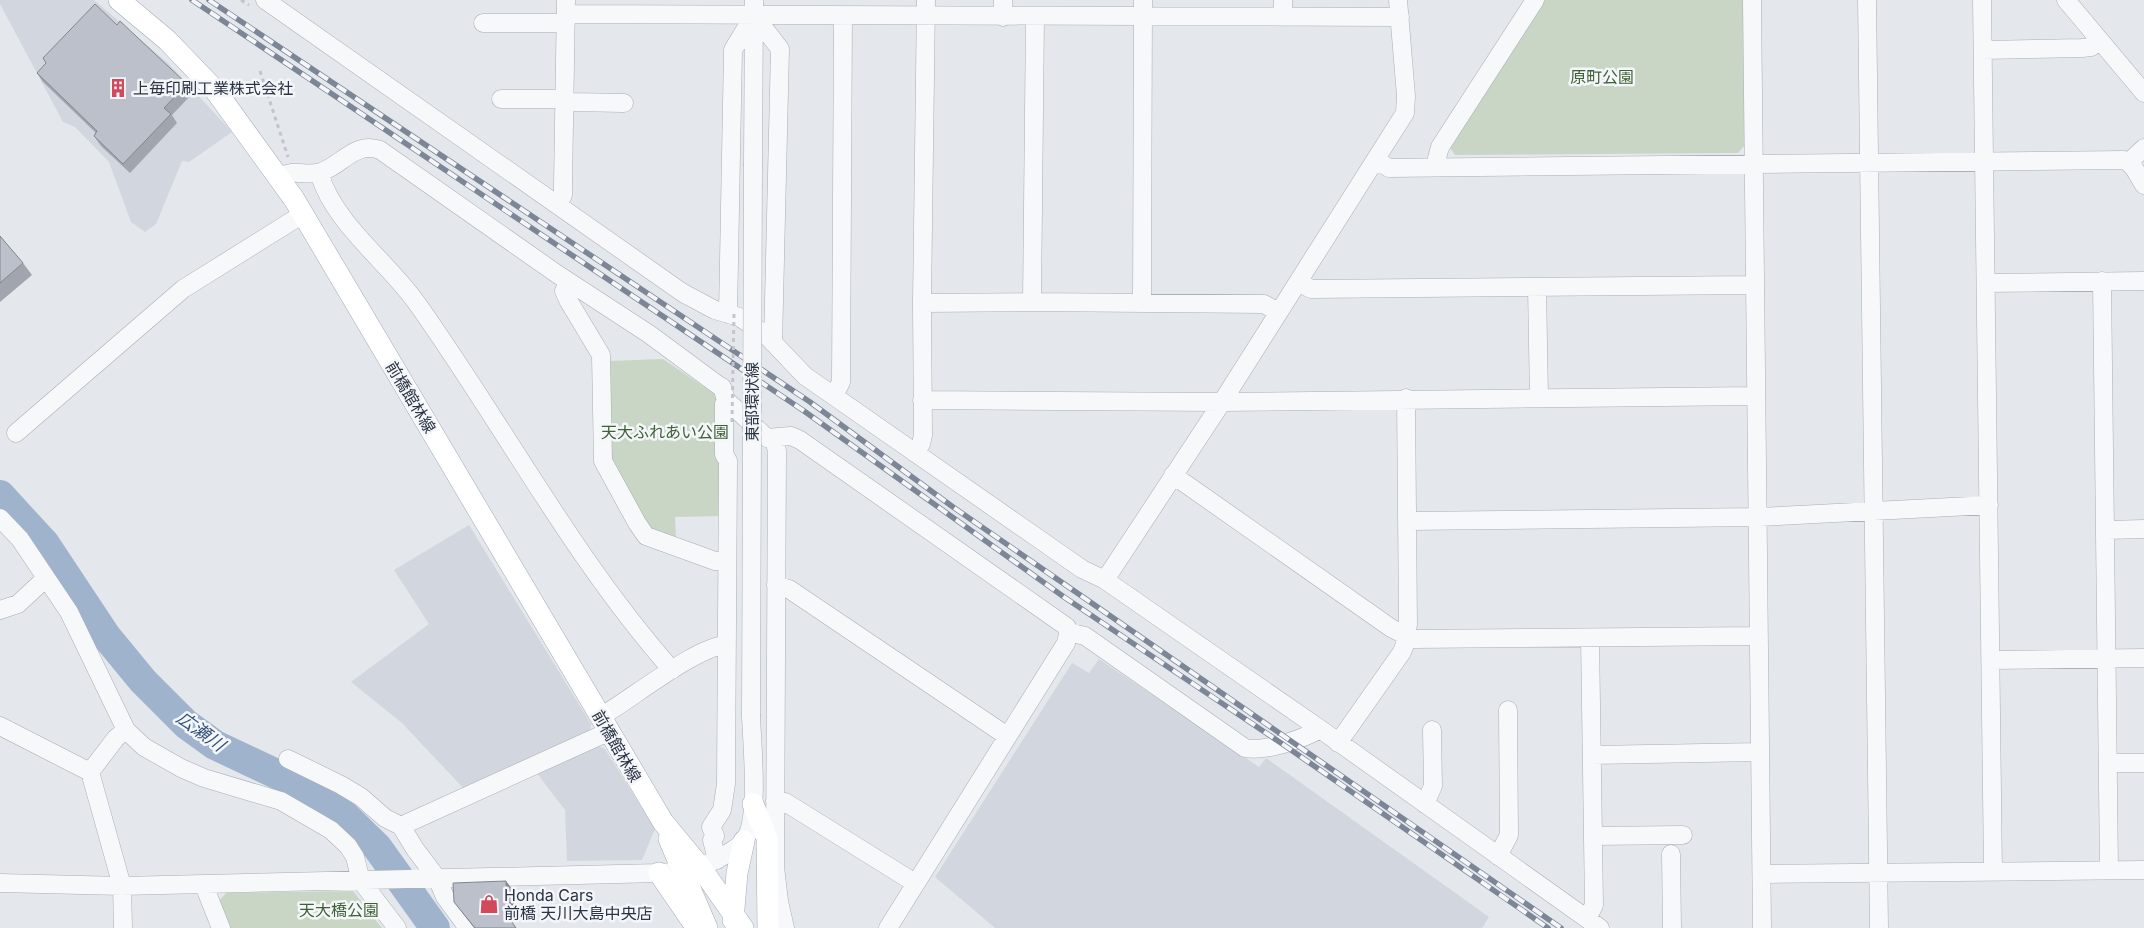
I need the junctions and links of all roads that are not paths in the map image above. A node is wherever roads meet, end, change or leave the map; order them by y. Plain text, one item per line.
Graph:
1 (120, 0) edge
2 (265, 0) edge
3 (1535, 0) edge
4 (1752, 0) edge
5 (1867, 0) edge
6 (1982, 0) edge
7 (2066, 0) edge
8 (754, 8) edge
9 (926, 8) edge
10 (1003, 8) edge
11 (1283, 8) edge
12 (1143, 9) edge
13 (1399, 9) edge
14 (566, 12) edge
15 (843, 16) junction
16 (1035, 17) junction
17 (483, 23) dead end
18 (2100, 42) junction
19 (1983, 50) junction
20 (2144, 93) edge
21 (501, 99) dead end
22 (564, 101) junction
23 (624, 102) dead end
24 (2144, 148) edge
25 (1376, 160) junction
26 (1869, 162) junction
27 (1984, 162) junction
28 (2129, 162) junction
29 (1754, 164) junction
30 (1438, 167) junction
31 (320, 173) junction
32 (279, 177) junction
33 (2144, 185) edge
34 (558, 205) junction
35 (303, 214) junction
36 (568, 281) junction
37 (2102, 281) junction
38 (2144, 281) edge
39 (1298, 282) junction
40 (1986, 283) junction
41 (1755, 285) junction
42 (1537, 287) junction
43 (1032, 302) junction
44 (922, 303) junction
45 (1142, 303) junction
46 (731, 308) junction
47 (1278, 312) junction
48 (773, 343) junction
49 (834, 396) junction
50 (1756, 396) junction
51 (1406, 398) junction
52 (1539, 398) junction
53 (726, 400) junction
54 (922, 400) junction
55 (1222, 402) junction
56 (16, 433) dead end
57 (774, 438) junction
58 (915, 453) junction
59 (1173, 475) junction
60 (1989, 505) junction
61 (1872, 512) junction
62 (1759, 517) junction
63 (0, 518) edge
64 (1408, 521) junction
65 (2144, 529) edge
66 (2107, 530) junction
67 (727, 560) junction
68 (46, 578) junction
69 (1105, 580) junction
70 (776, 585) junction
71 (0, 610) edge
72 (1068, 632) junction
73 (1759, 636) junction
74 (1407, 637) junction
75 (1590, 638) junction
76 (726, 645) junction
77 (2144, 658) edge
78 (2108, 659) junction
79 (1991, 660) junction
80 (672, 670) junction
81 (1508, 710) dead end
82 (604, 724) junction
83 (0, 726) edge
84 (1320, 729) junction
85 (126, 730) junction
86 (1432, 730) dead end
87 (1007, 736) junction
88 (1338, 743) junction
89 (1760, 752) junction
90 (1592, 755) junction
91 (288, 759) dead end
92 (2109, 763) junction
93 (2144, 763) edge
94 (90, 772) junction
95 (775, 801) junction
96 (753, 804) junction
97 (1424, 804) junction
98 (401, 826) junction
99 (1683, 835) dead end
100 (1593, 836) junction
101 (744, 841) junction
102 (1672, 854) dead end
103 (1498, 856) junction
104 (700, 866) junction
105 (2109, 870) junction
106 (2144, 870) edge
107 (1993, 872) junction
108 (659, 873) junction
109 (1878, 873) junction
110 (1762, 874) junction
111 (430, 879) junction
112 (369, 880) junction
113 (0, 883) edge
114 (915, 883) junction
115 (208, 884) junction
116 (122, 886) junction
117 (736, 923) edge
118 (1594, 923) edge
119 (894, 926) edge
120 (123, 928) edge
121 (221, 928) edge
122 (397, 928) edge
123 (468, 928) edge
124 (696, 928) edge
125 (708, 928) edge
126 (768, 928) edge
127 (785, 928) edge
128 (1672, 928) edge
129 (1762, 928) edge
130 (1879, 928) edge

1 - 32 main road, 前橋館林線
2 - 34 street
3 - 30 street
4 - 29 street
5 - 26 street
6 - 19 street
7 - 18 street
8 - 14 street
8 - 15 street
8 - 46 street
8 - 48 street
8 - 96 street, 東部環状線, bridge
9 - 10 street
9 - 15 street
9 - 44 street
10 - 16 street
11 - 12 street
11 - 13 street
12 - 16 street
12 - 45 street
13 - 25 street
14 - 17 street
14 - 22 street
15 - 49 street
16 - 43 street
18 - 19 street
18 - 20 street
19 - 27 street
21 - 22 street
22 - 23 street
22 - 34 street
24 - 28 street
25 - 30 street
25 - 39 street
26 - 27 street
26 - 29 street
26 - 61 street
27 - 28 street
27 - 40 street
28 - 33 street
29 - 30 street
29 - 41 street
31 - 32 street
31 - 36 street
31 - 80 street
32 - 35 main road, 前橋館林線
34 - 46 street
35 - 56 street
35 - 82 main road, 前橋館林線
36 - 53 street
36 - 67 street
37 - 38 street
37 - 40 street
37 - 66 street
39 - 42 street
39 - 47 street
40 - 60 street
41 - 42 street
41 - 50 street
42 - 52 street
43 - 44 street
43 - 45 street
44 - 54 street
45 - 47 street
46 - 48 street
47 - 55 street
48 - 49 street
49 - 58 street
50 - 52 street
50 - 62 street
51 - 52 street
51 - 55 street
51 - 64 street
53 - 57 street
53 - 67 street
54 - 55 street
54 - 58 street
55 - 59 street
57 - 70 street
57 - 72 street
58 - 69 street
59 - 69 street
59 - 74 street
60 - 61 street
60 - 79 street
61 - 62 street
61 - 109 street
62 - 64 street
62 - 73 street
63 - 68 street
64 - 74 street
65 - 66 street
66 - 78 street
67 - 76 street
68 - 71 street
68 - 85 street
69 - 84 street
70 - 87 street
70 - 95 street
72 - 84 street
72 - 87 street
73 - 75 street
73 - 89 street
74 - 75 street
74 - 88 street
75 - 90 street
76 - 80 street
76 - 104 street
77 - 78 street
78 - 79 street
78 - 92 street
79 - 107 street
80 - 82 street
81 - 103 street
82 - 98 street
82 - 104 main road, 前橋館林線
83 - 94 street
84 - 88 street
85 - 94 street
85 - 112 street
86 - 97 street
87 - 114 street
88 - 97 street
89 - 90 street
89 - 110 street
90 - 100 street
91 - 98 street
92 - 93 street
92 - 105 street
94 - 116 street
95 - 114 street
95 - 127 street
96 - 101 street, 東部環状線
96 - 126 main road
97 - 103 street
98 - 111 street
99 - 100 street
100 - 118 street
101 - 104 street
101 - 117 main road
102 - 128 street
103 - 118 street
104 - 108 street
104 - 117 main road, 前橋館林線
104 - 125 main road, 前橋館林線
105 - 106 street
105 - 107 street
107 - 109 street
108 - 111 street
108 - 124 main road
109 - 110 street
109 - 130 street
110 - 129 street
111 - 112 street
111 - 123 street
112 - 115 street
112 - 122 street
113 - 116 street
114 - 119 street
115 - 116 street
115 - 121 street
116 - 120 street

